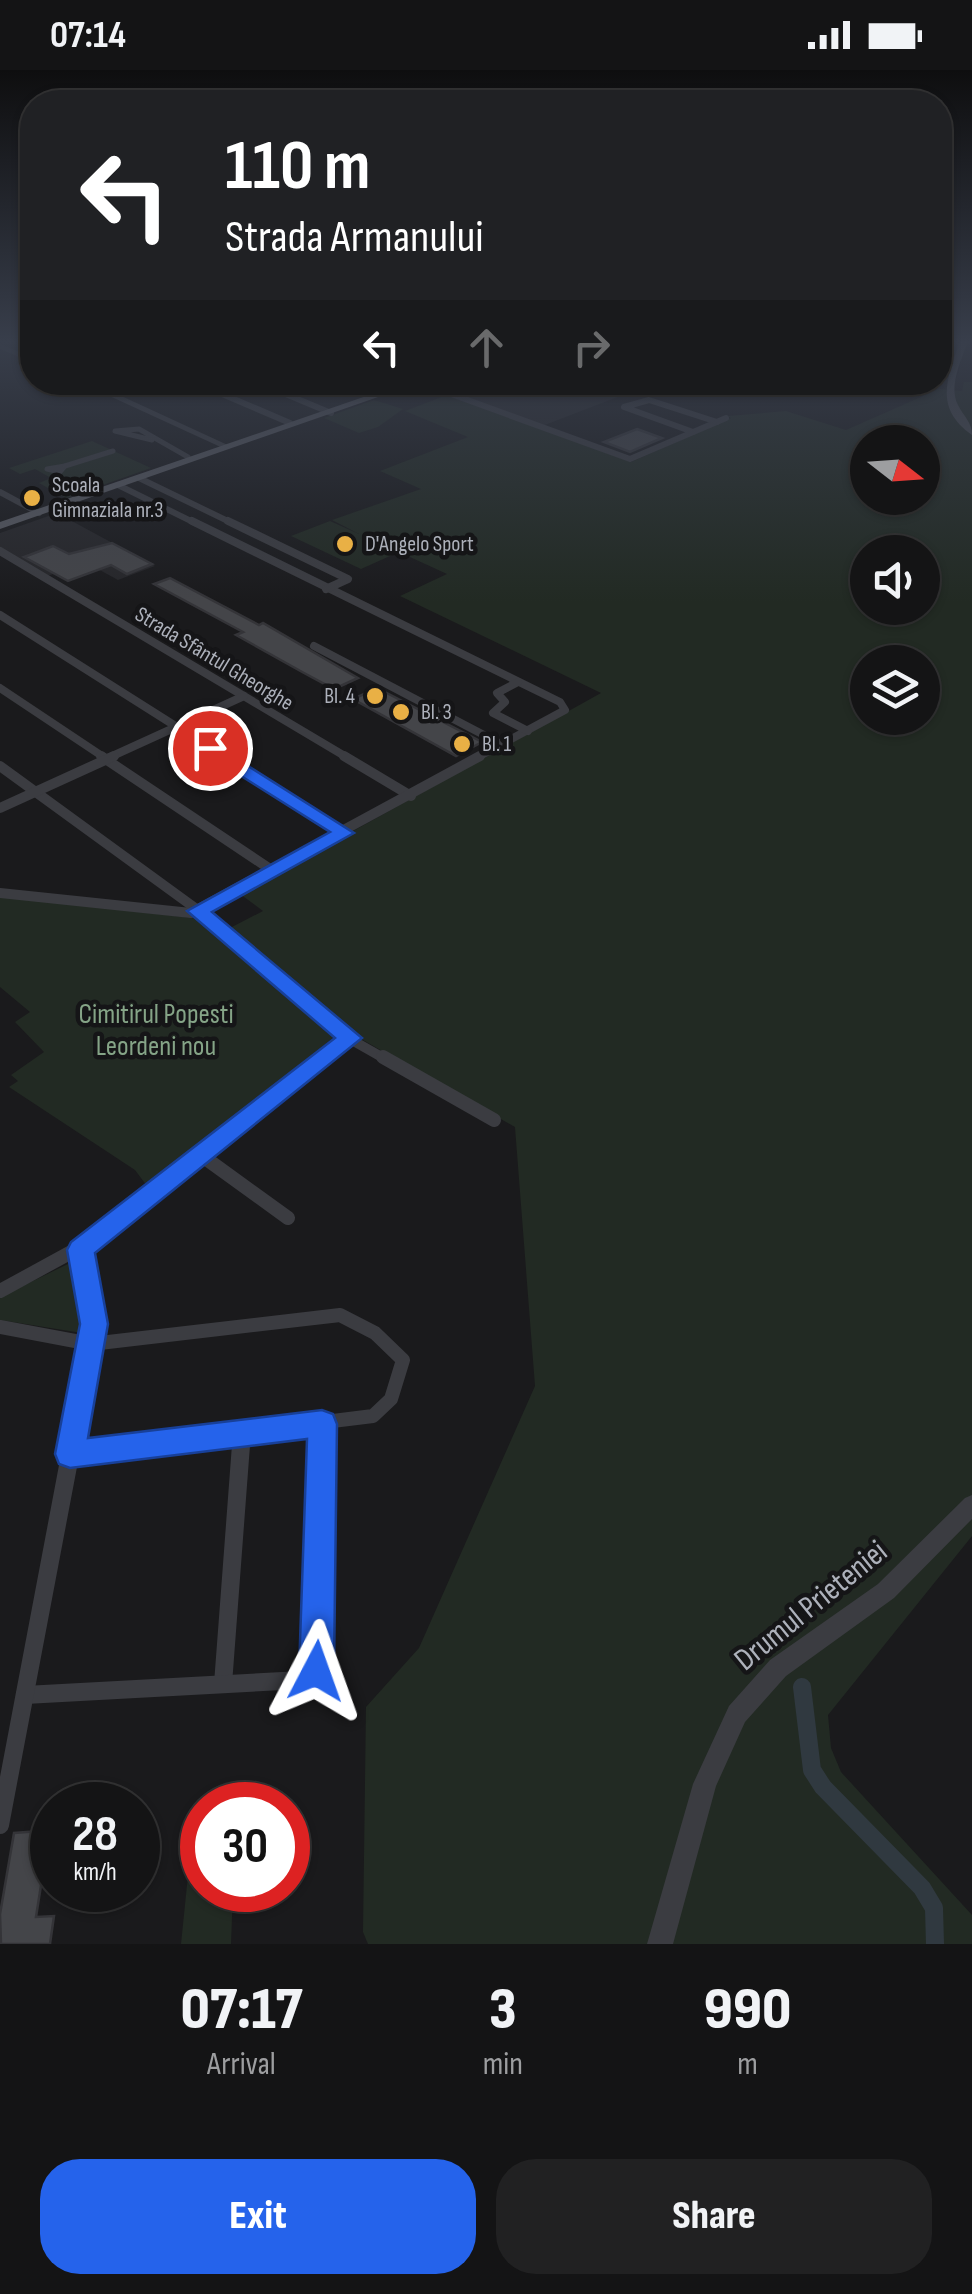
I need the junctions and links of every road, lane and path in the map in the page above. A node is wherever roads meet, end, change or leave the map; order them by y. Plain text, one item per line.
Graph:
1 (130, 427) edge
2 (139, 427) edge
3 (186, 427) edge
4 (278, 427) edge
5 (283, 427) edge
6 (542, 427) edge
7 (680, 427) edge
8 (704, 427) edge
9 (596, 432) dead end
10 (693, 432) junction
11 (152, 440) junction
12 (577, 440) junction
13 (228, 446) junction
14 (113, 451) dead end
15 (188, 457) dead end
16 (65, 466) dead end
17 (139, 478) junction
18 (118, 485) junction
19 (0, 492) edge
20 (38, 512) junction
21 (0, 526) edge
22 (0, 552) edge
23 (326, 589) junction
24 (0, 615) edge
25 (314, 646) dead end
26 (518, 682) junction
27 (0, 688) edge
28 (244, 696) junction
29 (178, 727) junction
30 (528, 731) junction
31 (503, 744) junction
32 (106, 760) junction
33 (0, 766) edge
34 (36, 792) junction
35 (411, 796) junction
36 (0, 808) edge
37 (344, 833) junction
38 (273, 872) junction
39 (0, 893) edge
40 (198, 911) junction
41 (350, 1038) junction
42 (494, 1120) dead end
43 (202, 1155) junction
44 (288, 1218) dead end
45 (80, 1250) junction
46 (0, 1291) edge
47 (0, 1327) edge
48 (91, 1344) junction
49 (322, 1424) junction
50 (242, 1433) junction
51 (70, 1454) junction
52 (972, 1506) edge
53 (223, 1684) junction
54 (25, 1695) junction
55 (0, 1825) edge
56 (673, 1895) junction
57 (660, 1944) edge
58 (668, 1944) edge

1 - 11 street
2 - 11 street
3 - 13 street
4 - 13 main road
5 - 13 main road
6 - 12 street
7 - 10 street
8 - 10 street
9 - 12 street
10 - 12 street
11 - 15 street
13 - 17 main road
14 - 16 street
17 - 18 main road
17 - 23 street
18 - 20 main road
18 - 23 street
19 - 20 street
20 - 21 main road
22 - 28 street, Strada Sfântul Gheorghe
23 - 26 street
24 - 29 street
25 - 31 street
26 - 30 street
26 - 30 street
27 - 32 street
28 - 29 street
28 - 35 street, Strada Sfântul Gheorghe
29 - 32 street
29 - 37 street
30 - 31 street
31 - 35 street
32 - 34 street
32 - 38 street
33 - 34 street
34 - 36 street
34 - 40 street
35 - 37 street
37 - 38 street
38 - 40 street
39 - 40 street
40 - 41 street
41 - 42 street
41 - 43 street
43 - 44 street
43 - 45 street
45 - 46 street
45 - 48 street
47 - 48 street
48 - 49 street
48 - 51 street
49 - 50 street
49 - 53 street
50 - 51 street
50 - 53 street
51 - 54 street
52 - 56 street, Drumul Prieteniei
53 - 54 street
54 - 55 street
56 - 57 street, Drumul Prieteniei
56 - 58 street

